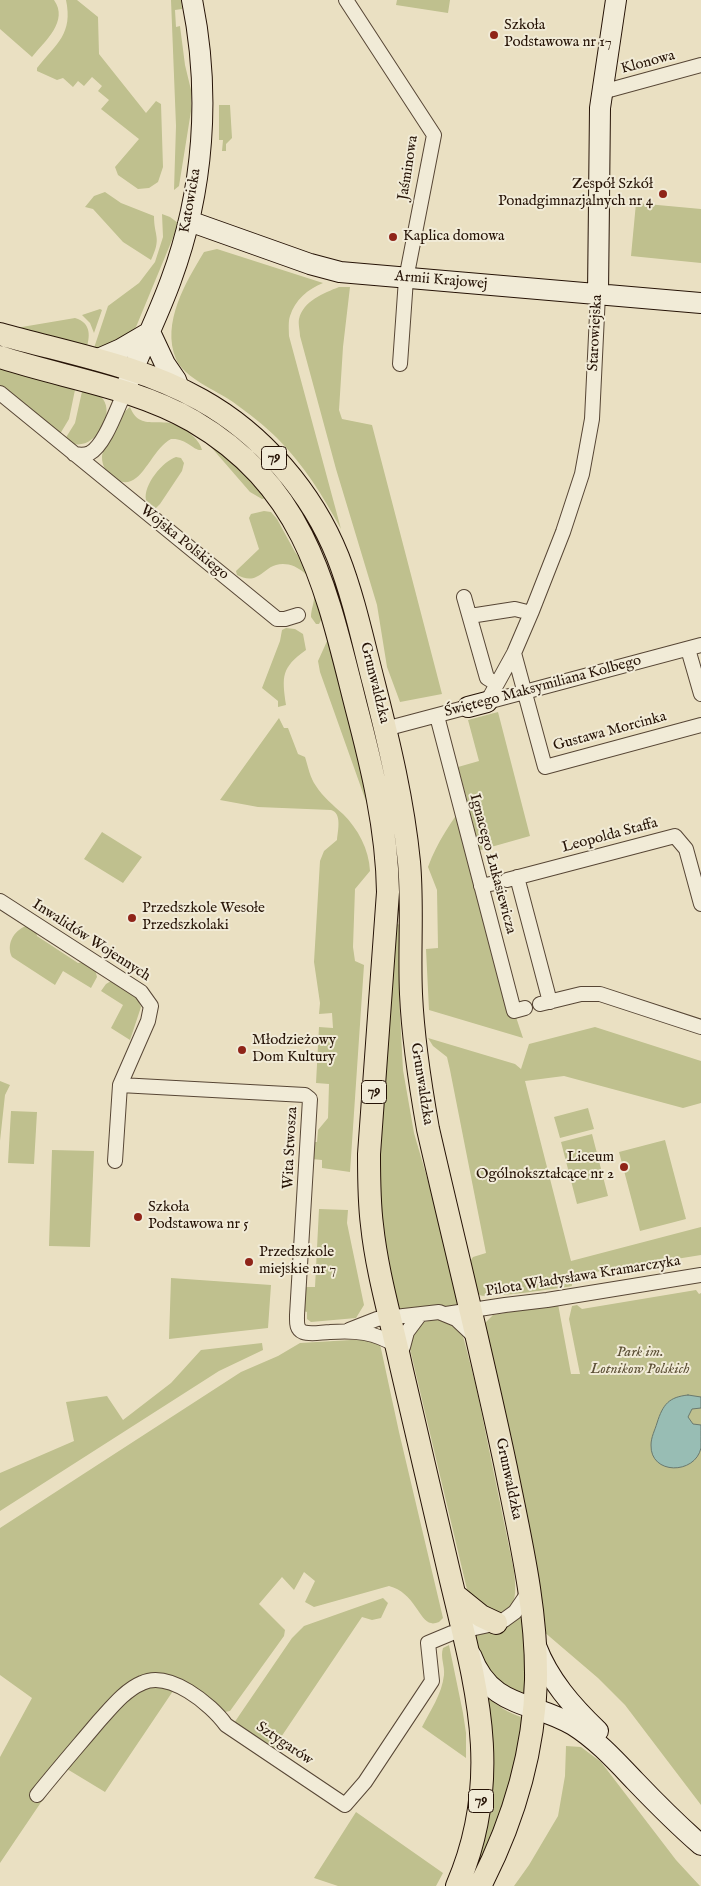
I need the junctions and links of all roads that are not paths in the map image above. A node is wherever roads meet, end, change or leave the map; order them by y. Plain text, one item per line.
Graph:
1 (192, 0) edge
2 (346, 0) edge
3 (616, 0) edge
4 (701, 64) edge
5 (602, 92) junction
6 (189, 221) junction
7 (406, 279) junction
8 (598, 294) junction
9 (701, 303) edge
10 (150, 332) junction
11 (0, 334) edge
12 (0, 357) edge
13 (96, 360) junction
14 (400, 364) dead end
15 (133, 370) junction
16 (179, 388) junction
17 (125, 392) junction
18 (0, 393) edge
19 (74, 454) junction
20 (464, 597) dead end
21 (531, 613) junction
22 (298, 615) dead end
23 (470, 616) junction
24 (695, 647) edge
25 (514, 653) junction
26 (497, 684) junction
27 (525, 691) junction
28 (701, 694) edge
29 (478, 705) junction
30 (437, 716) junction
31 (701, 724) edge
32 (386, 729) junction
33 (506, 880) junction
34 (481, 886) junction
35 (700, 899) edge
36 (0, 901) edge
37 (525, 1008) dead end
38 (701, 1027) edge
39 (120, 1085) junction
40 (115, 1161) dead end
41 (701, 1275) edge
42 (470, 1310) junction
43 (446, 1314) junction
44 (419, 1316) junction
45 (390, 1318) junction
46 (348, 1330) junction
47 (477, 1338) junction
48 (398, 1350) junction
49 (530, 1590) junction
50 (454, 1595) junction
51 (496, 1623) junction
52 (463, 1632) junction
53 (535, 1643) junction
54 (534, 1709) junction
55 (37, 1796) dead end
56 (701, 1843) edge
57 (457, 1886) edge
58 (480, 1886) edge

1 - 6 street, Katowicka
2 - 7 street, Jaśminowa
3 - 5 street, Starowiejska
4 - 5 street, Klonowa
5 - 8 street, Starowiejska
6 - 7 street, Armii Krajowej
6 - 10 street, Katowicka
7 - 8 street, Armii Krajowej
7 - 14 street, Jaśminowa
8 - 9 street, Armii Krajowej
8 - 21 street, Starowiejska
10 - 13 street
10 - 15 street, Katowicka
10 - 16 street
11 - 13 main road, 79
12 - 17 main road, 79
13 - 15 main road, 79
15 - 16 main road, Grunwaldzka / 79
15 - 17 street, Katowicka
16 - 32 main road, Grunwaldzka / 79
17 - 19 street
17 - 45 main road, Grunwaldzka / 79
18 - 19 street, Wojska Polskiego
19 - 22 street, Wojska Polskiego
20 - 23 street
21 - 23 street
21 - 25 street, Starowiejska
23 - 26 street
24 - 27 street, Świętego Maksymiliana Kolbego
24 - 28 street
25 - 26 street, Starowiejska
25 - 27 street
26 - 29 street, Starowiejska
27 - 29 street, Świętego Maksymiliana Kolbego
27 - 31 street, Gustawa Morcinka
29 - 30 street, Świętego Maksymiliana Kolbego
30 - 32 street, Świętego Maksymiliana Kolbego
30 - 34 street, Ignacego Łukasiewicza
32 - 42 main road, Grunwaldzka / 79
33 - 34 street
33 - 35 street, Leopolda Staffa
33 - 38 street
34 - 37 street, Ignacego Łukasiewicza
36 - 39 street, Inwalidów Wojennych
39 - 40 street, Inwalidów Wojennych
39 - 46 street, Wita Stwosza
41 - 42 street, Pilota Władysława Kramarczyka
42 - 43 street, Pilota Władysława Kramarczyka
42 - 47 main road, Grunwaldzka / 79
43 - 44 street, Pilota Władysława Kramarczyka
43 - 47 street
44 - 45 street, Pilota Władysława Kramarczyka
44 - 48 street
45 - 46 street, Pilota Władysława Kramarczyka
45 - 48 main road, Grunwaldzka / 79
46 - 48 street
47 - 49 main road, Grunwaldzka / 79
48 - 50 main road, Grunwaldzka / 79
49 - 51 street
49 - 53 main road, Grunwaldzka / 79
50 - 51 main road
50 - 52 main road, Grunwaldzka / 79
51 - 52 street
52 - 54 street
52 - 55 street, Sztygarów
52 - 57 main road, Grunwaldzka / 79
53 - 54 main road, Grunwaldzka / 79
53 - 56 street
54 - 56 street
54 - 58 main road, Grunwaldzka / 79

